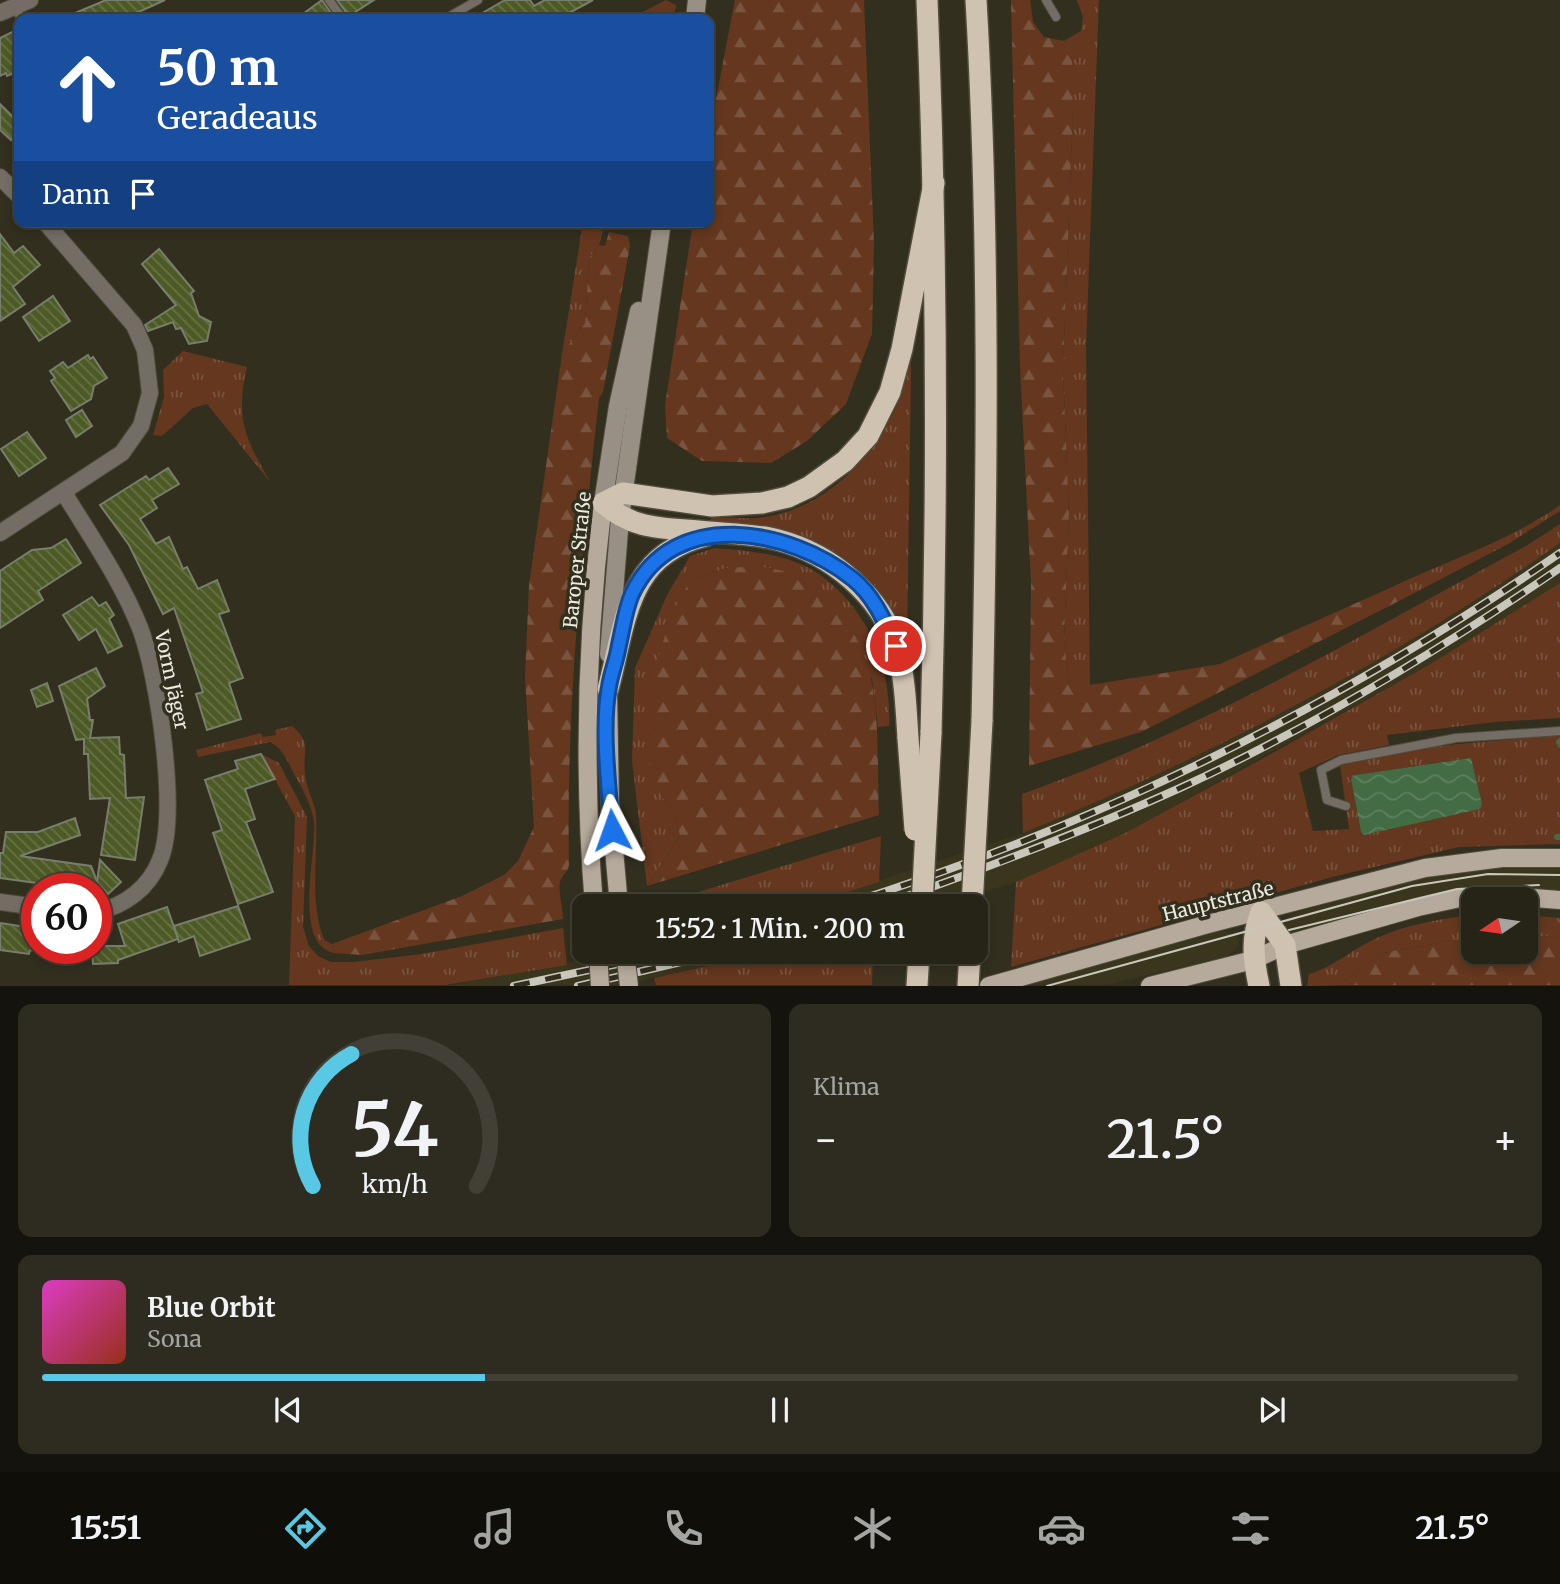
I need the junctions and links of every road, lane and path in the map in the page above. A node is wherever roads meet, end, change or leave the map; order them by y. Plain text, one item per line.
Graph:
1 (478, 0) edge
2 (927, 0) edge
3 (976, 0) edge
4 (1046, 0) edge
5 (22, 9) edge
6 (0, 13) edge
7 (454, 14) edge
8 (1056, 16) dead end
9 (0, 177) edge
10 (934, 183) junction
11 (14, 191) edge
12 (50, 228) edge
13 (660, 228) edge
14 (660, 228) edge
15 (64, 493) junction
16 (623, 493) junction
17 (603, 503) junction
18 (620, 518) junction
19 (0, 533) edge
20 (718, 533) junction
21 (608, 689) junction
22 (1560, 731) edge
23 (1346, 806) dead end
24 (1552, 859) edge
25 (1560, 869) edge
26 (1560, 892) edge
27 (593, 894) edge
28 (618, 894) edge
29 (920, 894) edge
30 (922, 894) edge
31 (973, 894) edge
32 (1541, 898) junction
33 (1560, 900) edge
34 (0, 902) edge
35 (21, 905) edge
36 (112, 906) edge
37 (1261, 912) junction
38 (1285, 946) junction
39 (1253, 960) junction
40 (597, 964) edge
41 (918, 964) edge
42 (969, 964) edge
43 (598, 982) edge
44 (917, 985) edge
45 (968, 985) edge
46 (989, 985) edge
47 (1150, 985) edge
48 (1259, 985) edge
49 (1291, 985) edge

1 - 7 lane
2 - 10 highway
3 - 31 highway, bridge
4 - 8 lane
5 - 6 street
9 - 11 street
10 - 16 highway
10 - 30 highway, bridge
12 - 15 street
13 - 16 main road, Baroper Straße
14 - 17 main road, Baroper Straße
15 - 19 street
15 - 36 street, Vorm Jäger
16 - 17 highway
16 - 18 main road, Baroper Straße
17 - 18 highway
17 - 27 main road, Baroper Straße
18 - 20 highway
18 - 21 main road, Baroper Straße
20 - 21 highway
20 - 29 highway, bridge
21 - 28 main road, Baroper Straße
22 - 23 lane
24 - 25 lane
24 - 37 main road, Hauptstraße
26 - 32 lane
32 - 33 main road
32 - 38 main road
34 - 35 street
37 - 38 highway
37 - 39 highway
37 - 46 main road, Hauptstraße
38 - 39 main road
38 - 49 highway
39 - 47 main road
39 - 48 highway
40 - 43 main road, bridge
41 - 44 highway
42 - 45 highway

